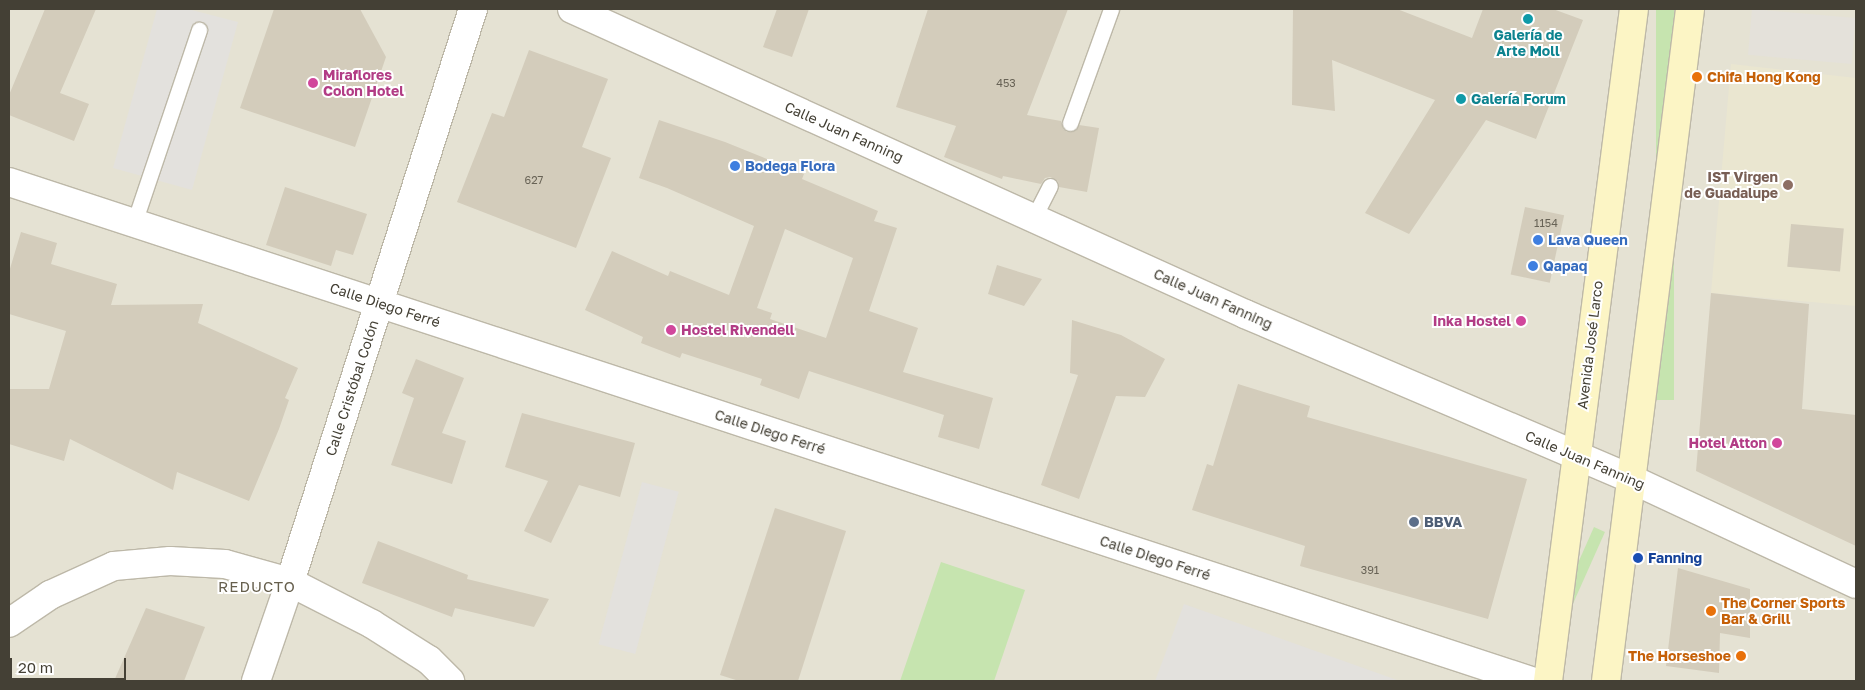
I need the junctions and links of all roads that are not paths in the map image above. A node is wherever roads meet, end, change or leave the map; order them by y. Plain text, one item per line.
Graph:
1 (473, 9) edge
2 (572, 9) edge
3 (1111, 9) edge
4 (1634, 9) edge
5 (1690, 9) edge
6 (199, 30) dead end
7 (1070, 123) dead end
8 (9, 182) edge
9 (1050, 186) dead end
10 (1033, 218) junction
11 (134, 223) junction
12 (379, 303) junction
13 (1575, 455) junction
14 (1631, 479) junction
15 (290, 582) junction
16 (1856, 584) edge
17 (9, 623) edge
18 (256, 681) edge
19 (450, 681) edge
20 (1531, 681) edge
21 (1548, 681) edge
22 (1606, 681) edge

1 - 12 street, Calle Cristóbal Colón
2 - 10 street, Calle Juan Fanning
3 - 7 lane
4 - 13 main road, Avenida José Larco
5 - 14 main road
6 - 11 lane
8 - 11 street, Calle Diego Ferré
9 - 10 lane
10 - 13 street, Calle Juan Fanning
11 - 12 street, Calle Diego Ferré
12 - 15 street, Calle Cristóbal Colón
12 - 20 street, Calle Diego Ferré
13 - 14 street, Calle Juan Fanning
13 - 21 main road, Avenida José Larco
14 - 16 street, Calle Juan Fanning
14 - 22 main road
15 - 17 street
15 - 18 street, Calle Cristóbal Colón
15 - 19 street

